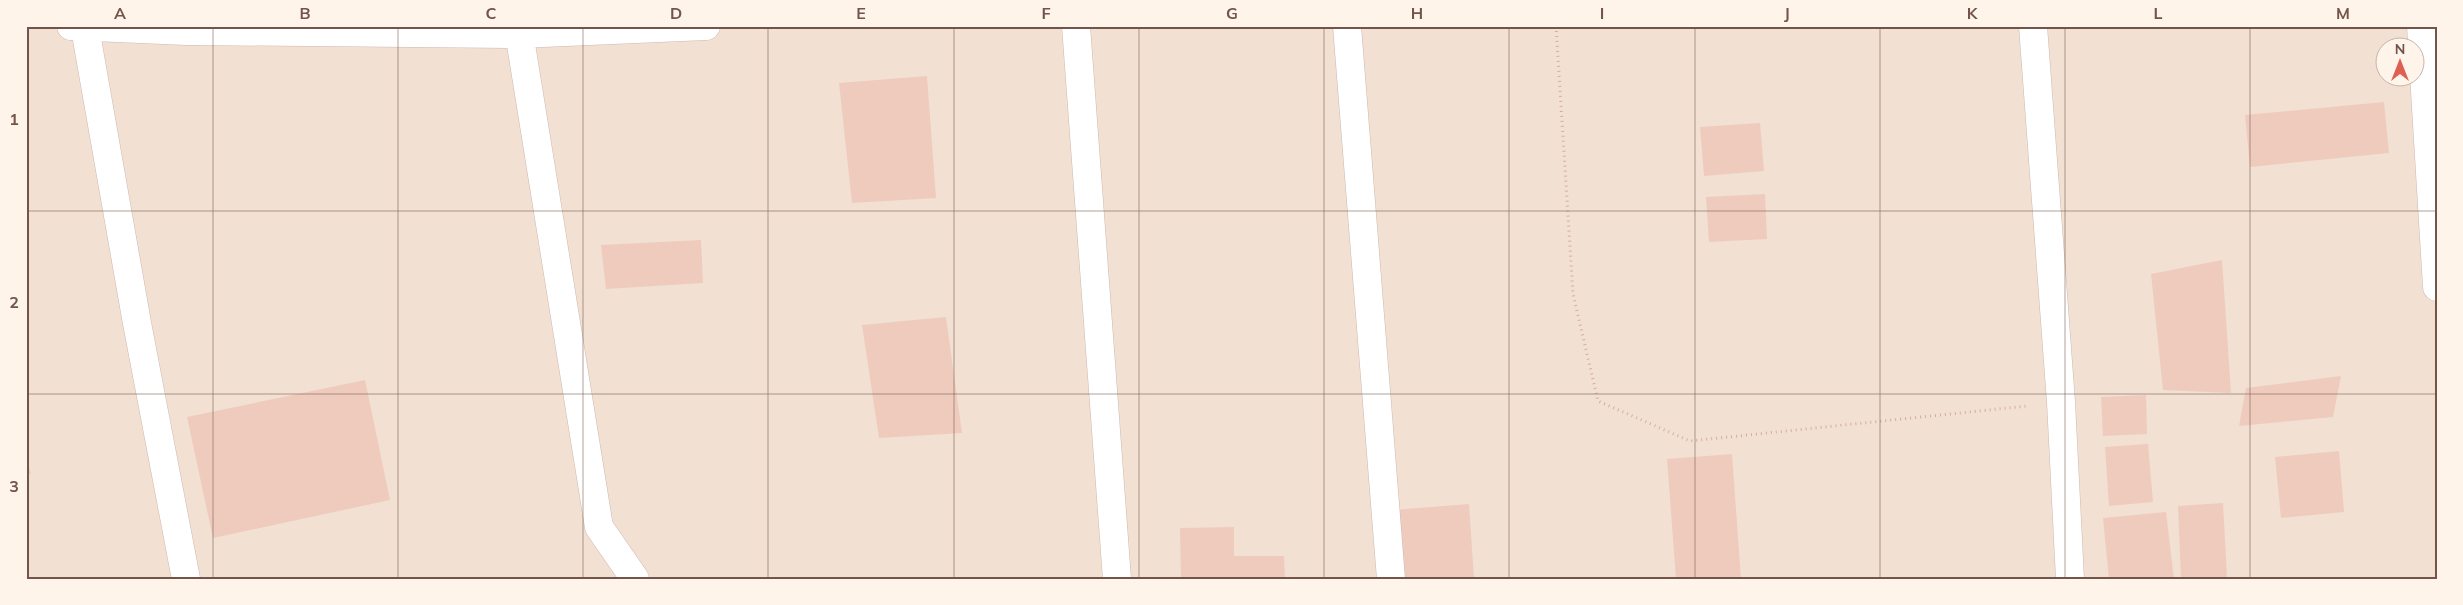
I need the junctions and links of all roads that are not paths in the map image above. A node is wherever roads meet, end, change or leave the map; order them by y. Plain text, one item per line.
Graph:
1 (706, 26) edge
2 (1076, 26) edge
3 (1347, 26) edge
4 (2033, 26) edge
5 (2421, 26) edge
6 (78, 27) edge
7 (519, 30) edge
8 (2437, 287) edge
9 (186, 579) edge
10 (635, 579) edge
11 (1117, 579) edge
12 (1391, 579) edge
13 (2070, 579) edge

1 - 7 street
2 - 11 street
3 - 12 street
4 - 13 street
5 - 8 street
6 - 7 street
6 - 9 street
7 - 10 street

